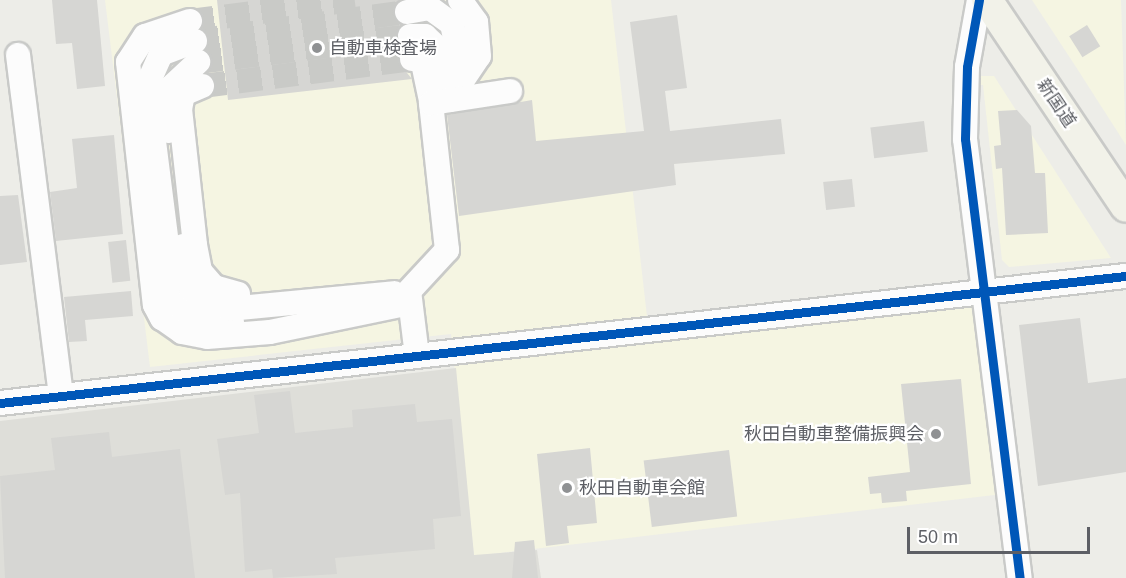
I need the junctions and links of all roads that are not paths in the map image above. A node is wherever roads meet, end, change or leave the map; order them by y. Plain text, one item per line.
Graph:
1 (460, 0) edge
2 (979, 0) edge
3 (987, 0) edge
4 (407, 12) tunnel mouth
5 (411, 47) tunnel mouth
6 (18, 55) dead end
7 (510, 91) dead end
8 (440, 101) junction
9 (1126, 207) edge
10 (1126, 276) edge
11 (982, 291) junction
12 (409, 297) junction
13 (417, 356) junction
14 (61, 396) junction
15 (0, 403) edge
16 (1020, 578) edge

1 - 8 street
2 - 11 street
3 - 9 main road, 新国道
4 - 8 street
5 - 8 street
6 - 14 street
7 - 8 street
8 - 12 street
10 - 11 street
11 - 13 street
11 - 16 street
12 - 12 street
12 - 13 street
13 - 14 street
14 - 15 street

